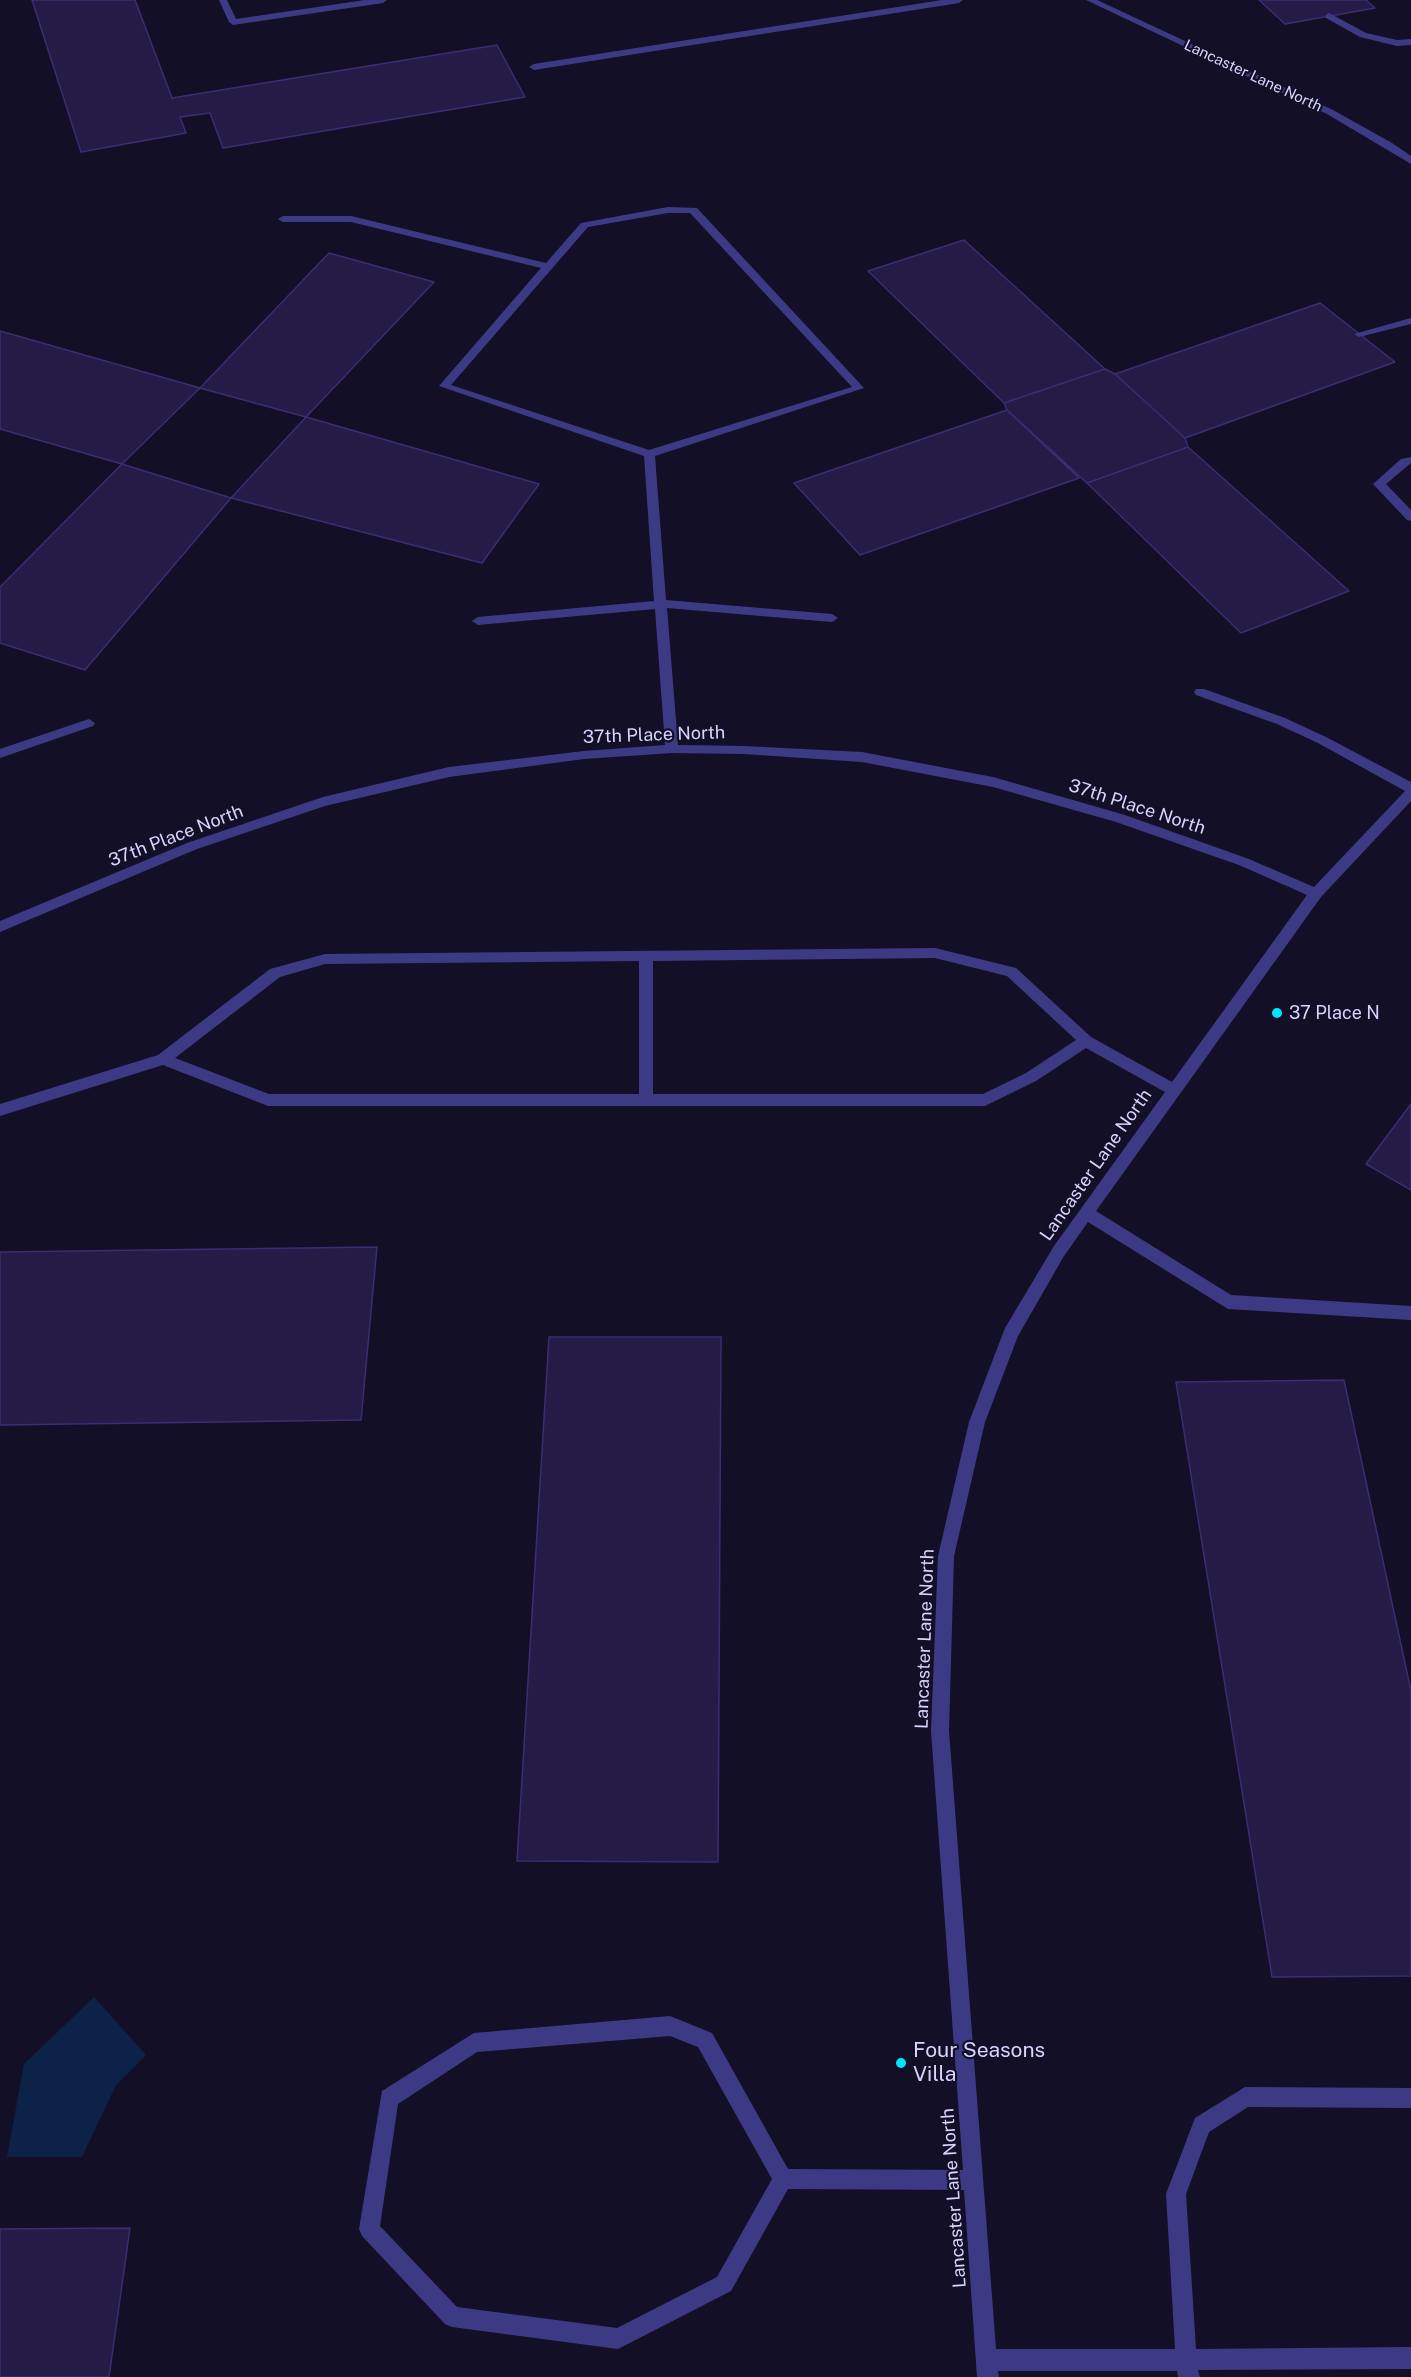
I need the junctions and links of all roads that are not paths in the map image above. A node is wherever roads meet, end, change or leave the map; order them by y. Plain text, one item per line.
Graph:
1 (223, 0) edge
2 (382, 0) edge
3 (890, 0) edge
4 (959, 0) edge
5 (1090, 0) edge
6 (901, 11) junction
7 (1329, 16) dead end
8 (1411, 42) edge
9 (534, 66) dead end
10 (1411, 161) edge
11 (283, 219) dead end
12 (548, 267) junction
13 (1411, 321) edge
14 (1359, 334) dead end
15 (649, 454) junction
16 (1411, 460) edge
17 (1411, 517) edge
18 (662, 604) junction
19 (832, 618) dead end
20 (478, 621) dead end
21 (1200, 692) dead end
22 (89, 723) dead end
23 (672, 749) junction
24 (0, 754) edge
25 (1411, 788) edge
26 (1411, 793) edge
27 (1316, 892) junction
28 (0, 927) edge
29 (646, 956) junction
30 (1086, 1041) junction
31 (163, 1059) junction
32 (1173, 1090) junction
33 (646, 1100) junction
34 (0, 1110) edge
35 (1086, 1213) junction
36 (1411, 1313) edge
37 (1411, 2098) edge
38 (783, 2179) junction
39 (972, 2180) junction
40 (1411, 2358) edge
41 (987, 2369) edge
42 (1187, 2369) edge

1 - 2 street
3 - 6 street
4 - 6 street
5 - 10 street, Lancaster Lane North
6 - 9 street
7 - 8 street
11 - 12 street
12 - 15 street
12 - 15 street
13 - 14 street
15 - 18 street
16 - 17 street
18 - 19 street
18 - 20 street
18 - 23 street
21 - 25 street
22 - 24 street
23 - 27 street, 37th Place North
23 - 28 street, 37th Place North
26 - 27 street, Lancaster Lane North
27 - 32 street, Lancaster Lane North
29 - 30 street
29 - 31 street
29 - 33 street
30 - 32 street
30 - 33 street
31 - 33 street
31 - 34 street
32 - 35 street, Lancaster Lane North
35 - 36 street
35 - 39 street, Lancaster Lane North
37 - 42 street
38 - 38 street
38 - 39 street
39 - 41 street, Lancaster Lane North
40 - 42 street
41 - 42 street

